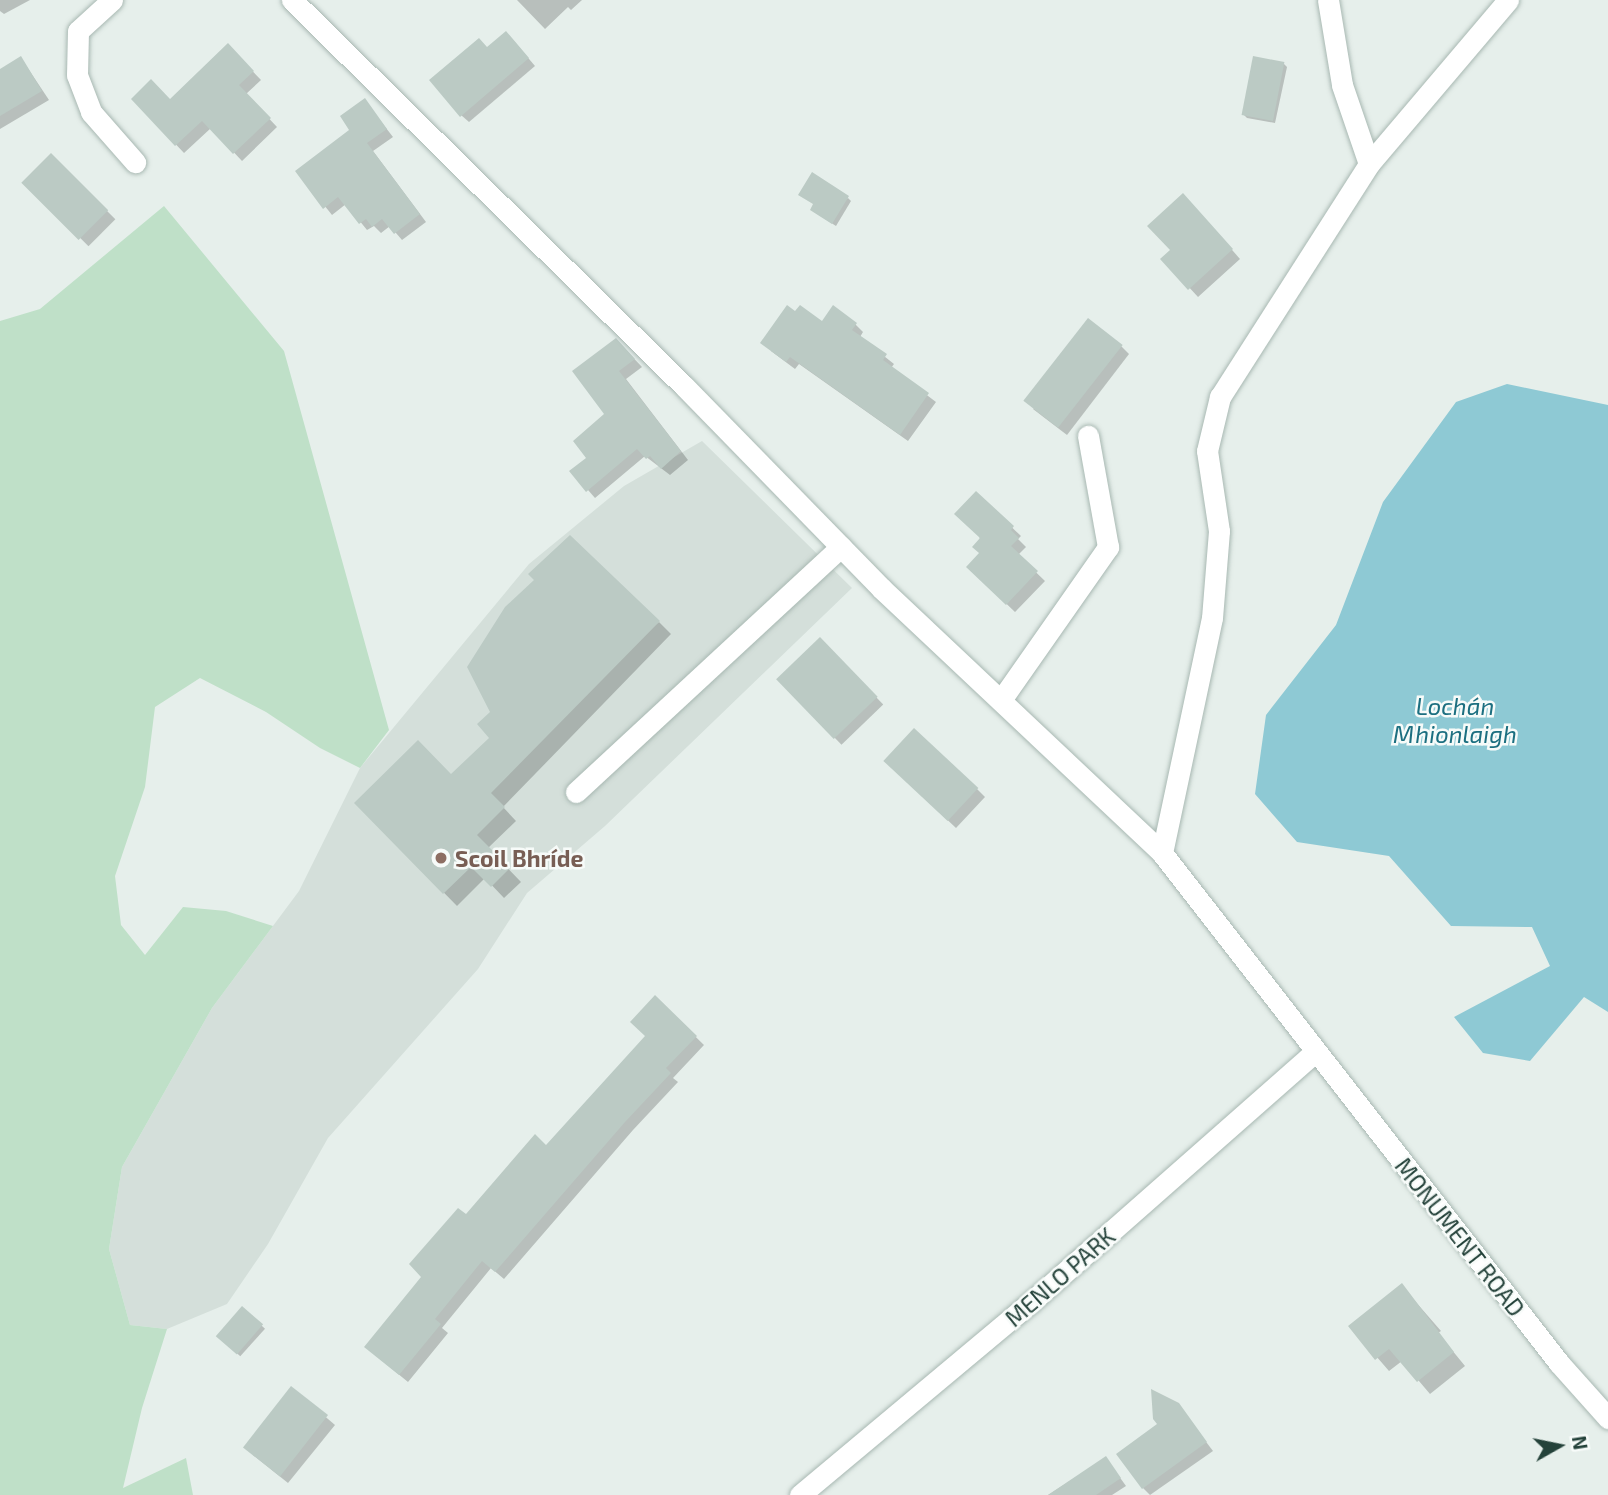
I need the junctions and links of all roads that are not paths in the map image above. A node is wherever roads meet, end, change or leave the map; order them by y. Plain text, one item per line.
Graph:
1 (112, 0) edge
2 (292, 0) edge
3 (1328, 0) edge
4 (1508, 0) edge
5 (135, 162) dead end
6 (1369, 164) junction
7 (1088, 436) dead end
8 (841, 547) junction
9 (1001, 700) junction
10 (576, 792) dead end
11 (1162, 853) junction
12 (1315, 1052) junction
13 (1608, 1418) edge
14 (800, 1495) edge

1 - 5 street
2 - 8 street, MONUMENT ROAD
3 - 6 street
4 - 6 street
6 - 11 street
7 - 9 street
8 - 9 street, MONUMENT ROAD
8 - 10 street
9 - 11 street, MONUMENT ROAD
11 - 12 street, MONUMENT ROAD
12 - 13 street, MONUMENT ROAD
12 - 14 street, MENLO PARK

